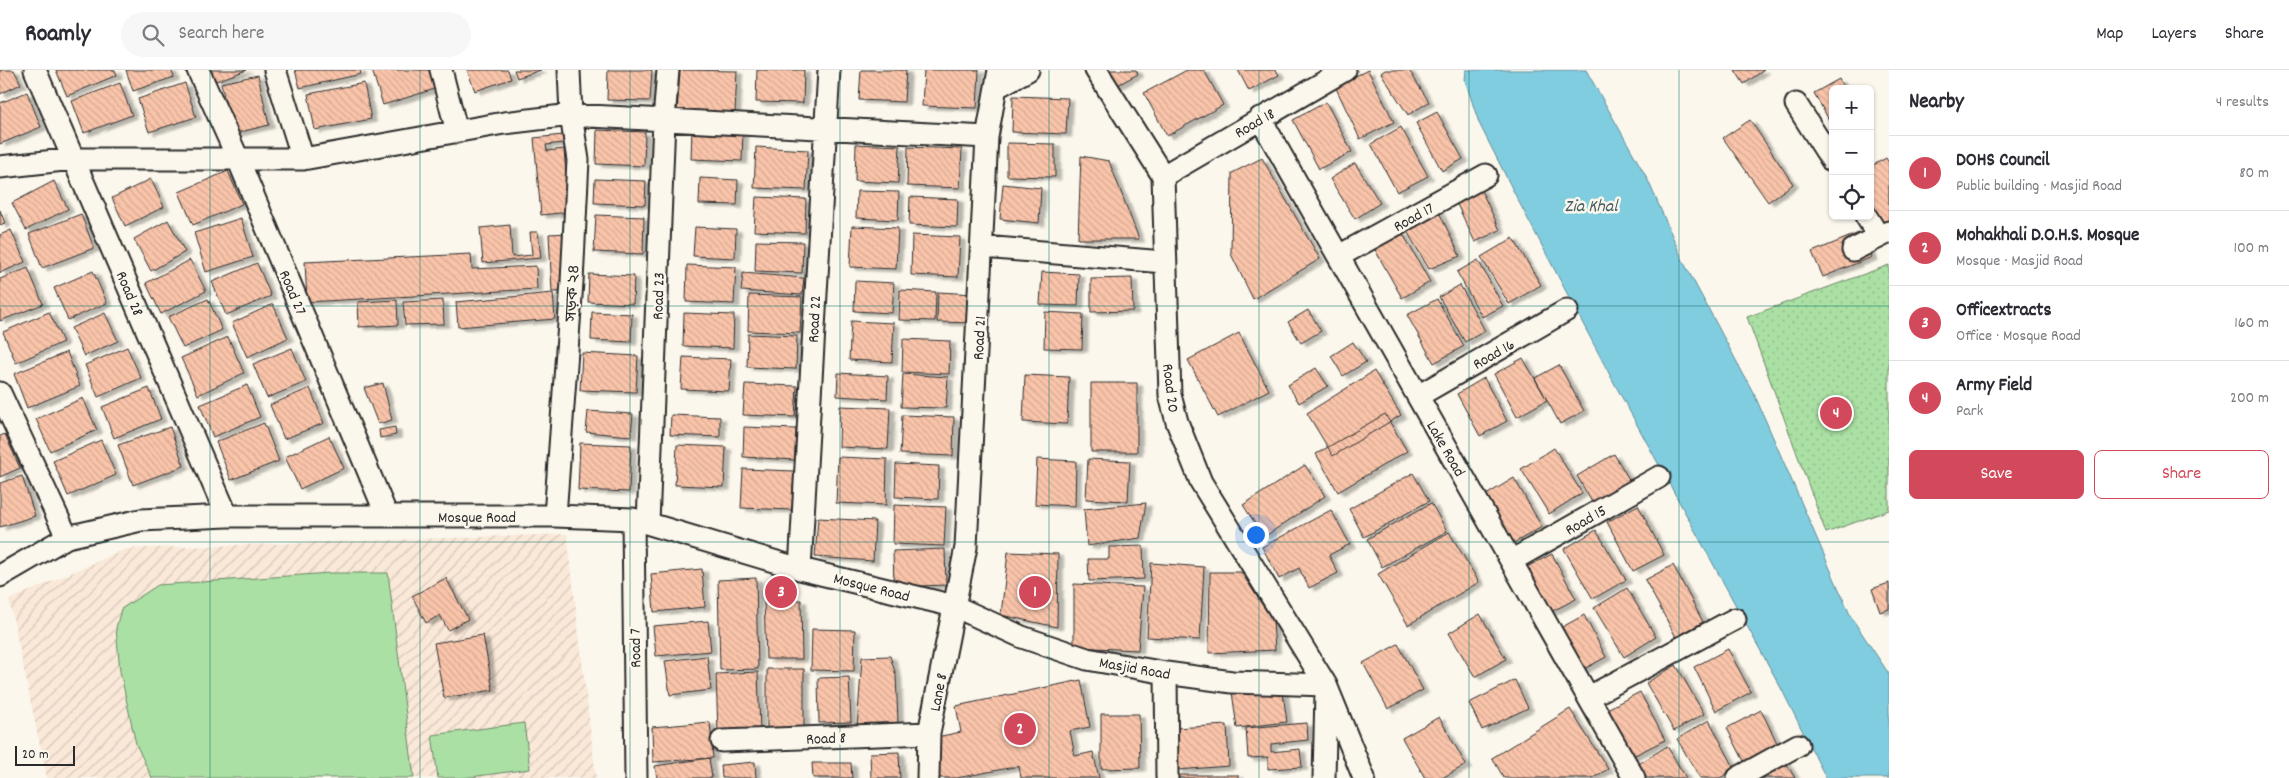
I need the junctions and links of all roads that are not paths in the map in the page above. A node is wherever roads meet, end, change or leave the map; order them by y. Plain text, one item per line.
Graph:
1 (35, 70) edge
2 (198, 70) edge
3 (275, 70) edge
4 (441, 70) edge
5 (569, 70) edge
6 (668, 70) edge
7 (828, 70) edge
8 (1028, 70) edge
9 (1096, 70) edge
10 (1345, 70) edge
11 (998, 78) edge
12 (1796, 104) dead end
13 (571, 115) junction
14 (1260, 118) junction
15 (664, 120) junction
16 (824, 127) junction
17 (457, 132) junction
18 (987, 138) junction
19 (1829, 156) edge
20 (73, 159) junction
21 (238, 159) junction
22 (302, 159) junction
23 (0, 167) edge
24 (1163, 176) junction
25 (1486, 176) dead end
26 (1870, 220) edge
27 (1884, 234) edge
28 (982, 247) junction
29 (1853, 250) dead end
30 (1339, 256) junction
31 (1164, 262) junction
32 (1567, 310) dead end
33 (0, 393) edge
34 (1418, 396) junction
35 (1659, 477) dead end
36 (227, 516) junction
37 (387, 516) junction
38 (555, 516) junction
39 (641, 521) junction
40 (67, 537) junction
41 (1511, 561) junction
42 (800, 569) junction
43 (0, 576) edge
44 (954, 606) junction
45 (1735, 619) dead end
46 (1166, 673) junction
47 (1326, 685) junction
48 (1589, 697) junction
49 (929, 733) junction
50 (722, 741) dead end
51 (1798, 745) dead end
52 (636, 778) edge
53 (928, 778) edge
54 (1167, 778) edge
55 (1324, 778) edge
56 (1364, 778) edge
57 (1634, 778) edge
58 (1738, 778) edge

1 - 20 street, Road 28
2 - 21 street, Road 27
3 - 22 street
4 - 17 street
5 - 13 street, সড়ক ২৪
6 - 15 street, Road 23
7 - 16 street, Road 22
8 - 11 street
9 - 24 street
10 - 14 street, Road 18
11 - 18 street, Road 21
12 - 19 street
13 - 15 street
13 - 17 street
13 - 38 street, সড়ক ২৪
14 - 24 street, Road 18
14 - 30 street, Lake Road
15 - 16 street
15 - 39 street, Road 23
16 - 18 street
16 - 42 street, Road 22
17 - 22 street
18 - 28 street, Road 21
20 - 21 street
20 - 23 street
20 - 36 street, Road 28
21 - 22 street
21 - 37 street, Road 27
24 - 31 street, Road 20
25 - 30 street, Road 17
26 - 27 street
27 - 29 street
28 - 31 street
28 - 44 street, Road 21
30 - 34 street, Lake Road
31 - 47 street, Road 20
32 - 34 street, Road 16
33 - 40 street
34 - 41 street, Lake Road
35 - 41 street, Road 15
36 - 37 street, Mosque Road
36 - 40 street, Mosque Road
37 - 38 street, Mosque Road
38 - 39 street, Mosque Road
39 - 42 street, Mosque Road
39 - 52 street, Road 7
40 - 43 street, Mosque Road
41 - 48 street, Lake Road
42 - 44 street, Mosque Road
44 - 46 street, Masjid Road
44 - 49 street, Lane 8
45 - 48 street
46 - 47 street, Masjid Road
46 - 54 street
47 - 55 street
47 - 56 street, Road 20
48 - 57 street, Lake Road
49 - 50 street, Road 8
49 - 53 street, Lane 8
51 - 58 street

